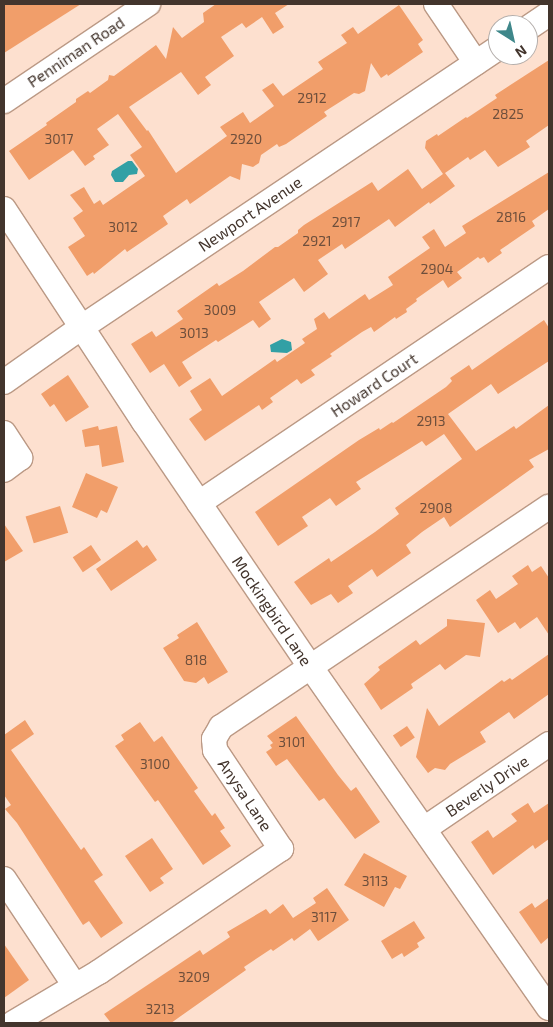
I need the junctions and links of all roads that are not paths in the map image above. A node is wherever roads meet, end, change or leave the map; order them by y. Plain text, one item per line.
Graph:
1 (148, 4) edge
2 (436, 4) edge
3 (549, 14) edge
4 (538, 21) edge
5 (488, 55) edge
6 (476, 63) junction
7 (4, 101) edge
8 (4, 209) edge
9 (549, 267) edge
10 (82, 327) junction
11 (4, 382) edge
12 (4, 433) edge
13 (4, 470) edge
14 (199, 503) junction
15 (549, 507) edge
16 (310, 666) junction
17 (549, 744) edge
18 (424, 829) junction
19 (4, 879) edge
20 (75, 986) junction
21 (546, 995) edge
22 (13, 1023) edge

1 - 7 street, Penniman Road
2 - 6 street
3 - 4 street
5 - 6 street, Newport Avenue
6 - 10 street, Newport Avenue
8 - 10 street, Mockingbird Lane
9 - 14 street, Howard Court
10 - 11 street, Newport Avenue
10 - 14 street, Mockingbird Lane
12 - 13 street
14 - 16 street, Mockingbird Lane
15 - 16 street, Anysa Lane
16 - 18 street, Mockingbird Lane
16 - 20 street, Anysa Lane
17 - 18 street, Beverly Drive
18 - 21 street, Mockingbird Lane
19 - 20 street
20 - 22 street, Anysa Lane

